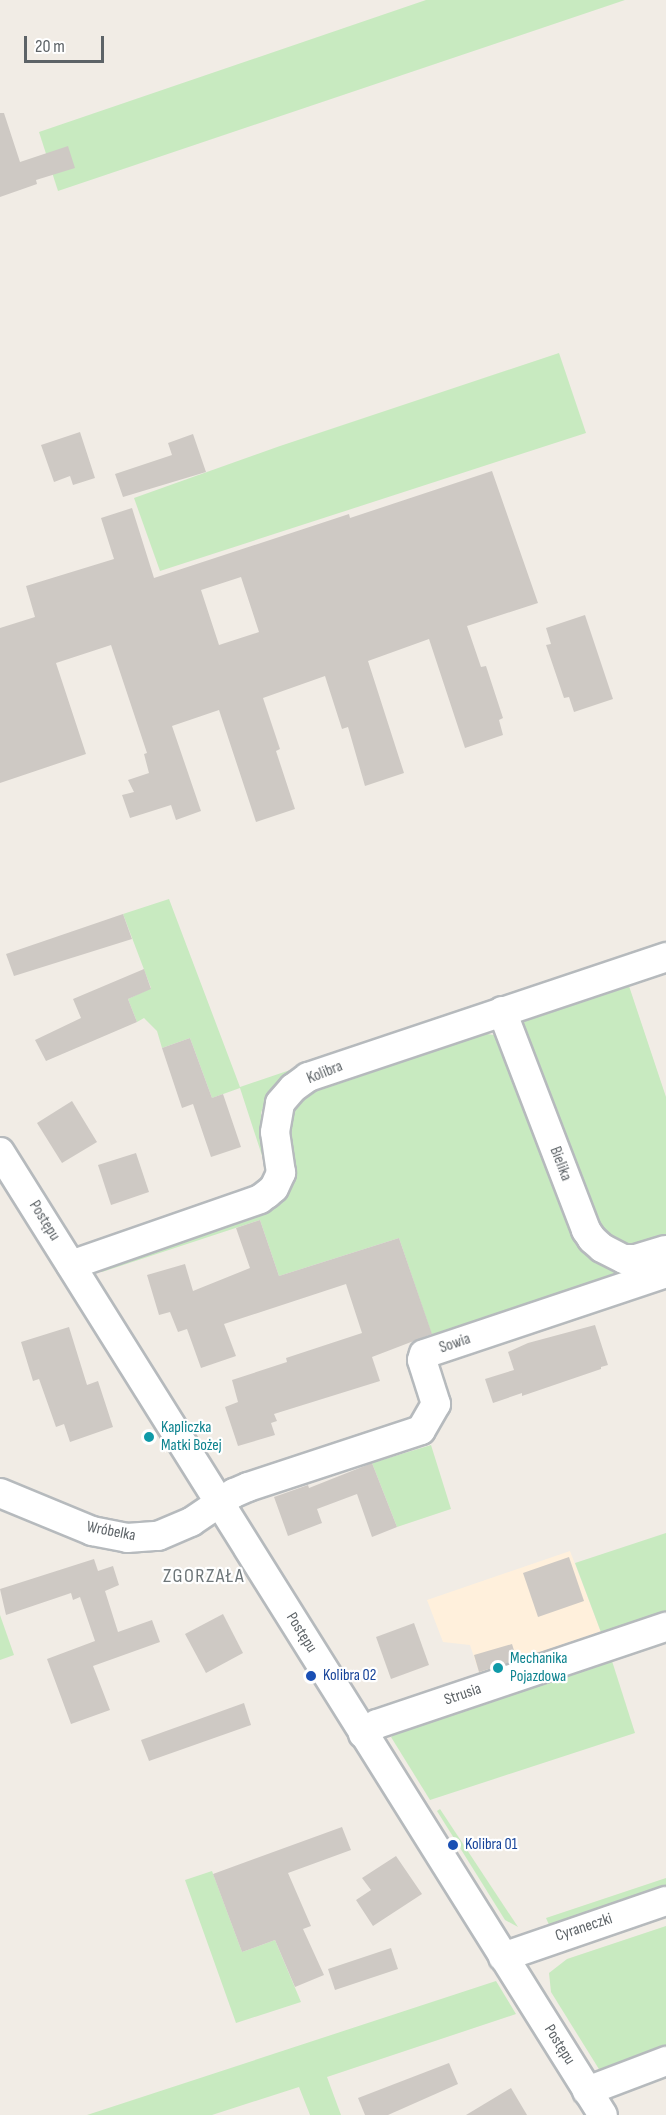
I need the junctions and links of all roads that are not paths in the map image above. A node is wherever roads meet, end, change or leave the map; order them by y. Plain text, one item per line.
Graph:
1 (666, 957) edge
2 (502, 1011) junction
3 (0, 1152) edge
4 (666, 1250) edge
5 (71, 1265) junction
6 (666, 1273) edge
7 (0, 1493) edge
8 (219, 1503) junction
9 (666, 1627) edge
10 (363, 1734) junction
11 (666, 1901) edge
12 (503, 1957) junction
13 (666, 2061) edge
14 (587, 2091) junction
15 (603, 2115) edge

1 - 2 street, Kolibra
2 - 4 street, Bielika
2 - 5 street, Kolibra
3 - 5 street, Postępu
5 - 8 street, Postępu
6 - 8 street, Sowia
7 - 8 street, Wróbelka
8 - 10 street, Postępu
9 - 10 street, Strusia
10 - 12 street, Postępu
11 - 12 street, Cyraneczki
12 - 14 street, Postępu
13 - 14 street
14 - 15 street, Postępu

